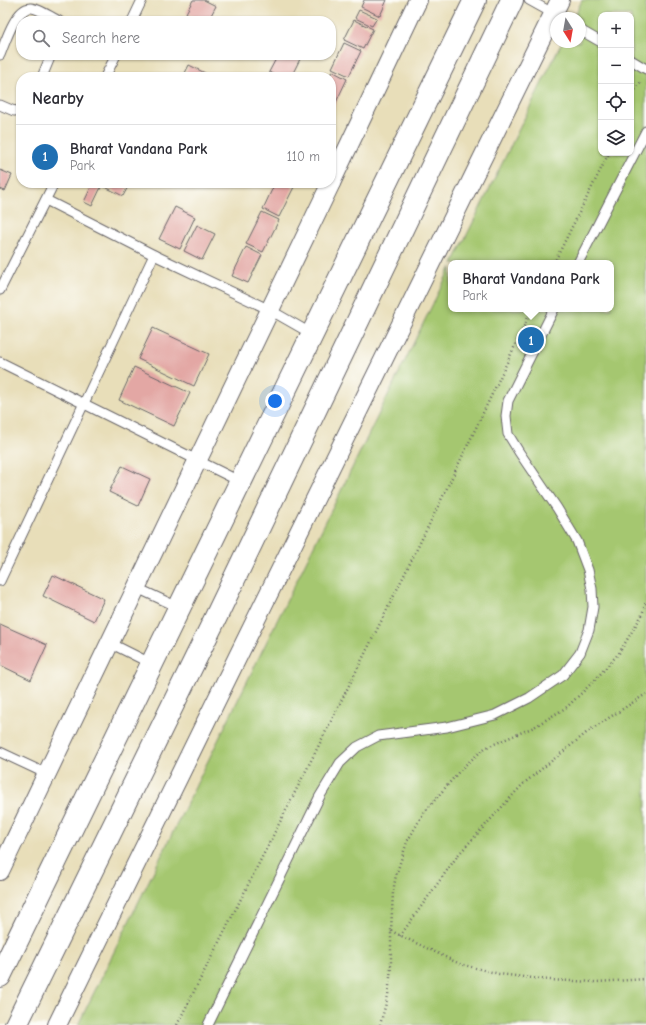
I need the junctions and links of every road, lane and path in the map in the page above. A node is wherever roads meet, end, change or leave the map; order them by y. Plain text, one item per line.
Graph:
1 (142, 0) edge
2 (418, 0) edge
3 (475, 0) edge
4 (512, 0) edge
5 (529, 0) edge
6 (558, 10) edge
7 (19, 16) edge
8 (49, 16) edge
9 (134, 16) edge
10 (16, 19) edge
11 (586, 34) edge
12 (598, 41) edge
13 (0, 55) edge
14 (49, 60) edge
15 (114, 60) edge
16 (634, 62) edge
17 (645, 69) edge
18 (44, 72) edge
19 (108, 72) edge
20 (634, 91) edge
21 (0, 105) edge
22 (16, 111) edge
23 (646, 131) edge
24 (607, 156) edge
25 (336, 172) edge
26 (52, 188) edge
27 (329, 188) edge
28 (46, 200) junction
29 (154, 255) junction
30 (555, 260) edge
31 (580, 260) edge
32 (0, 290) edge
33 (270, 310) junction
34 (531, 312) edge
35 (552, 312) edge
36 (313, 334) junction
37 (0, 362) edge
38 (84, 404) junction
39 (198, 460) junction
40 (241, 482) junction
41 (0, 581) edge
42 (137, 588) junction
43 (646, 601) edge
44 (180, 608) junction
45 (110, 643) junction
46 (152, 664) junction
47 (646, 694) edge
48 (0, 752) edge
49 (47, 774) junction
50 (0, 871) edge
51 (391, 931) junction
52 (400, 936) junction
53 (0, 976) edge
54 (646, 979) edge
55 (16, 1025) edge
56 (57, 1025) edge
57 (177, 1025) edge
58 (208, 1025) edge
59 (380, 1025) edge

1 - 9 lane
2 - 25 street
3 - 36 street
4 - 55 street
5 - 6 lane
6 - 56 street
7 - 8 lane
10 - 13 lane
11 - 12 lane
14 - 18 lane
15 - 19 lane
16 - 17 lane
17 - 20 path
21 - 22 lane
23 - 31 lane
24 - 30 path
26 - 28 lane
27 - 33 street
28 - 29 lane
28 - 32 lane
29 - 33 lane
29 - 38 lane
33 - 36 lane
33 - 39 street
34 - 57 path
35 - 58 lane
36 - 40 street
37 - 38 lane
38 - 39 lane
38 - 41 lane
39 - 40 lane
39 - 42 street
40 - 44 street
42 - 44 lane
42 - 45 street
43 - 51 path
44 - 46 street
45 - 46 lane
45 - 49 street
46 - 53 street
47 - 52 path
48 - 49 lane
49 - 50 street
51 - 52 path
51 - 59 path
52 - 54 path

